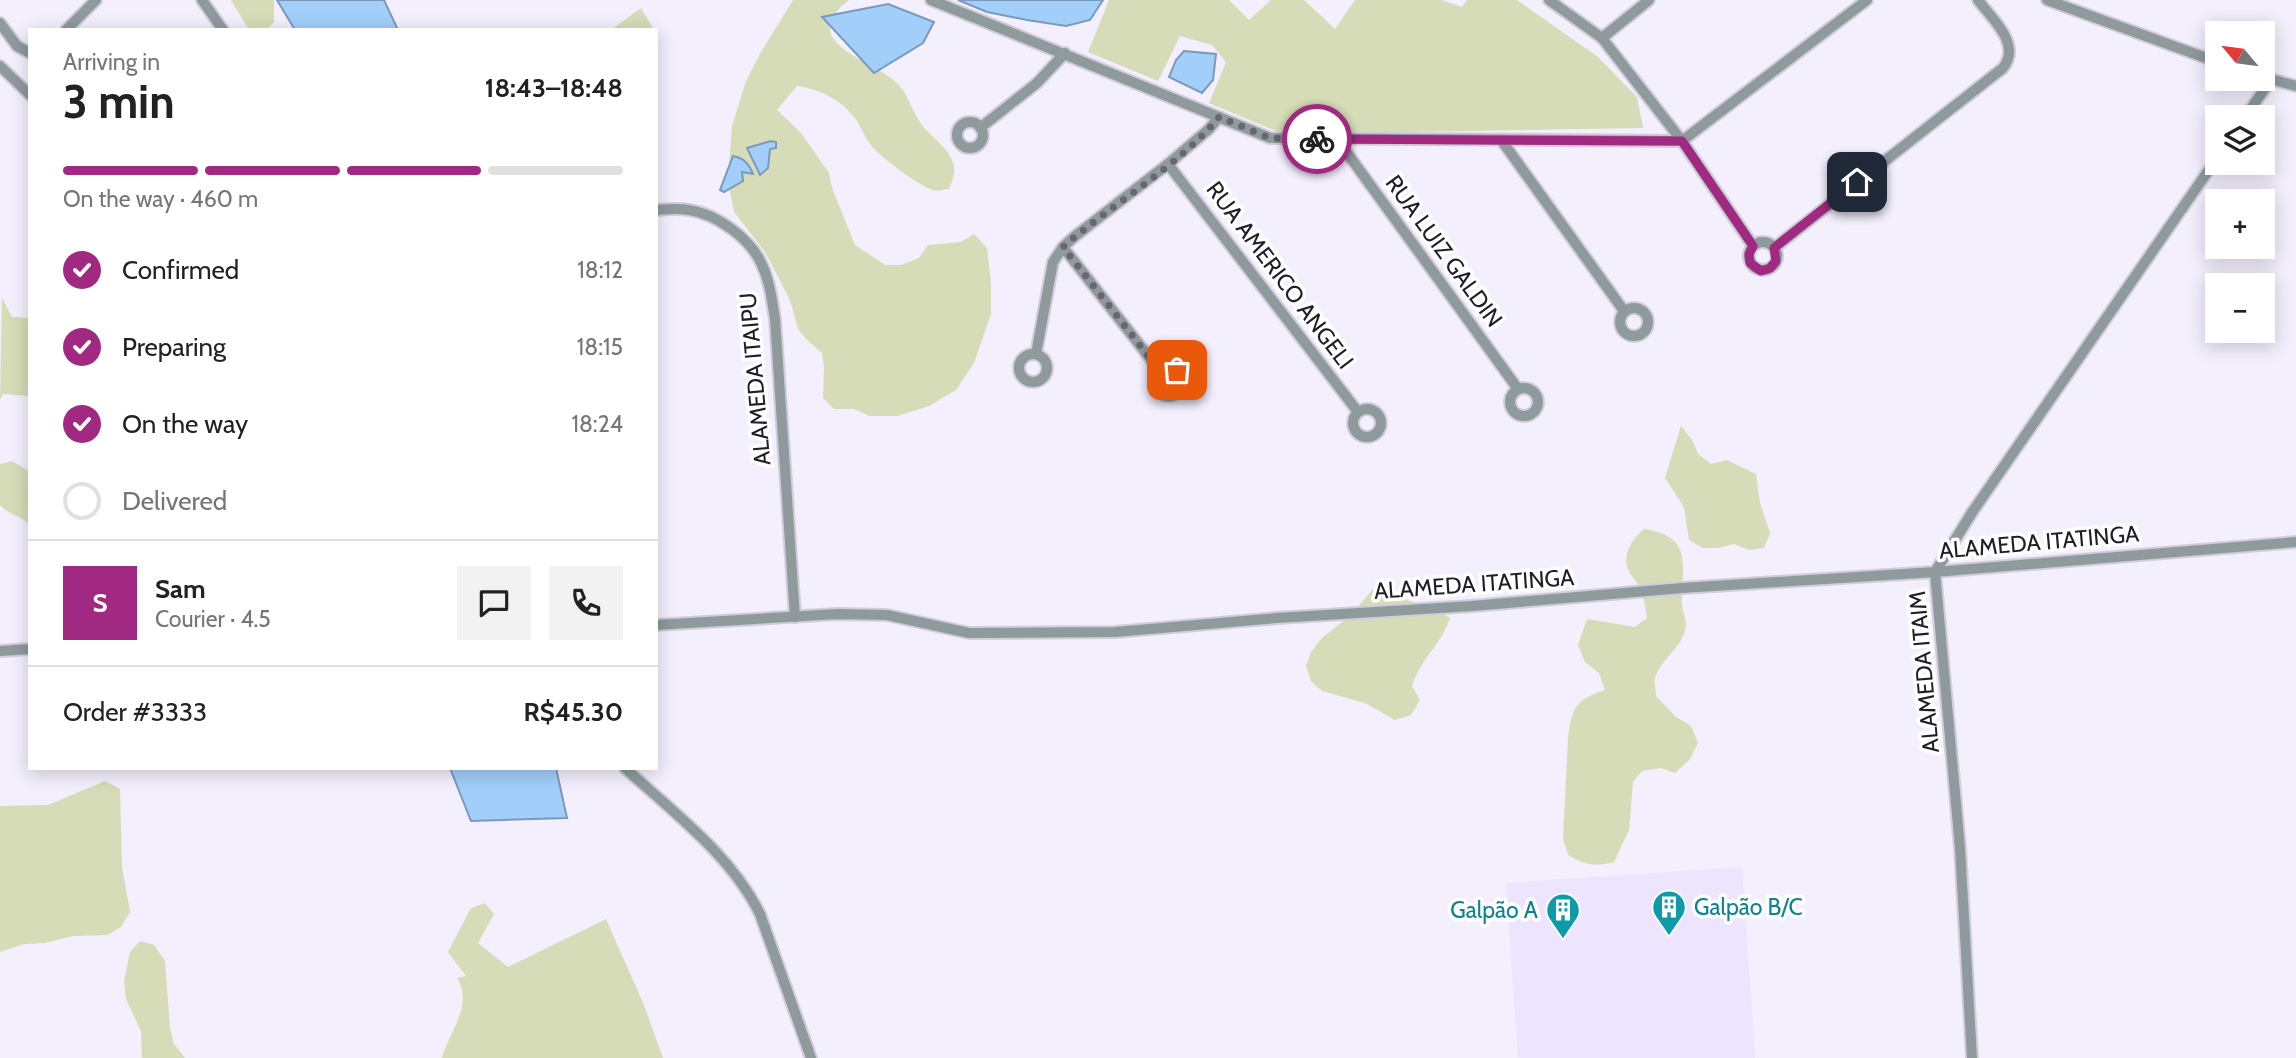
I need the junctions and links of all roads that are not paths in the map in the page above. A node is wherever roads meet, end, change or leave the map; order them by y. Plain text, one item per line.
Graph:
1 (96, 0) edge
2 (202, 0) edge
3 (931, 0) edge
4 (1549, 0) edge
5 (1649, 0) edge
6 (1867, 0) edge
7 (1978, 0) edge
8 (2047, 0) edge
9 (0, 23) edge
10 (68, 28) edge
11 (219, 28) edge
12 (1602, 38) junction
13 (28, 52) edge
14 (1065, 53) junction
15 (2205, 58) edge
16 (0, 66) edge
17 (2275, 80) edge
18 (2296, 86) edge
19 (28, 93) edge
20 (1219, 117) junction
21 (980, 128) dead end
22 (1337, 139) junction
23 (1502, 141) junction
24 (1682, 141) junction
25 (1168, 164) junction
26 (2205, 175) edge
27 (658, 210) edge
28 (1753, 246) junction
29 (1063, 247) junction
30 (1774, 248) junction
31 (1624, 311) dead end
32 (1036, 354) dead end
33 (1160, 371) dead end
34 (1518, 388) dead end
35 (1357, 412) dead end
36 (2296, 542) edge
37 (1936, 572) junction
38 (795, 617) junction
39 (658, 625) edge
40 (28, 649) edge
41 (0, 651) edge
42 (627, 770) edge
43 (811, 1058) edge
44 (1972, 1058) edge

1 - 10 street
2 - 11 street
3 - 14 street
4 - 12 street
5 - 12 street
6 - 24 street
7 - 30 street
8 - 15 street
9 - 13 street
12 - 24 street
14 - 20 street
14 - 21 street
16 - 19 street
17 - 18 street
20 - 22 street
20 - 25 street
22 - 23 street
22 - 34 street, RUA LUIZ GALDIN
23 - 24 street
23 - 31 street
24 - 28 street
25 - 29 street
25 - 35 street, RUA AMERICO ANGELI
26 - 37 street, ALAMEDA ITAIM
27 - 38 street, ALAMEDA ITAIPU
28 - 30 street
28 - 30 street
29 - 32 street
29 - 33 street
36 - 37 street, ALAMEDA ITATINGA
37 - 38 street, ALAMEDA ITATINGA
37 - 44 street, ALAMEDA ITAIM
38 - 39 street, ALAMEDA ITATINGA
40 - 41 street
42 - 43 street

